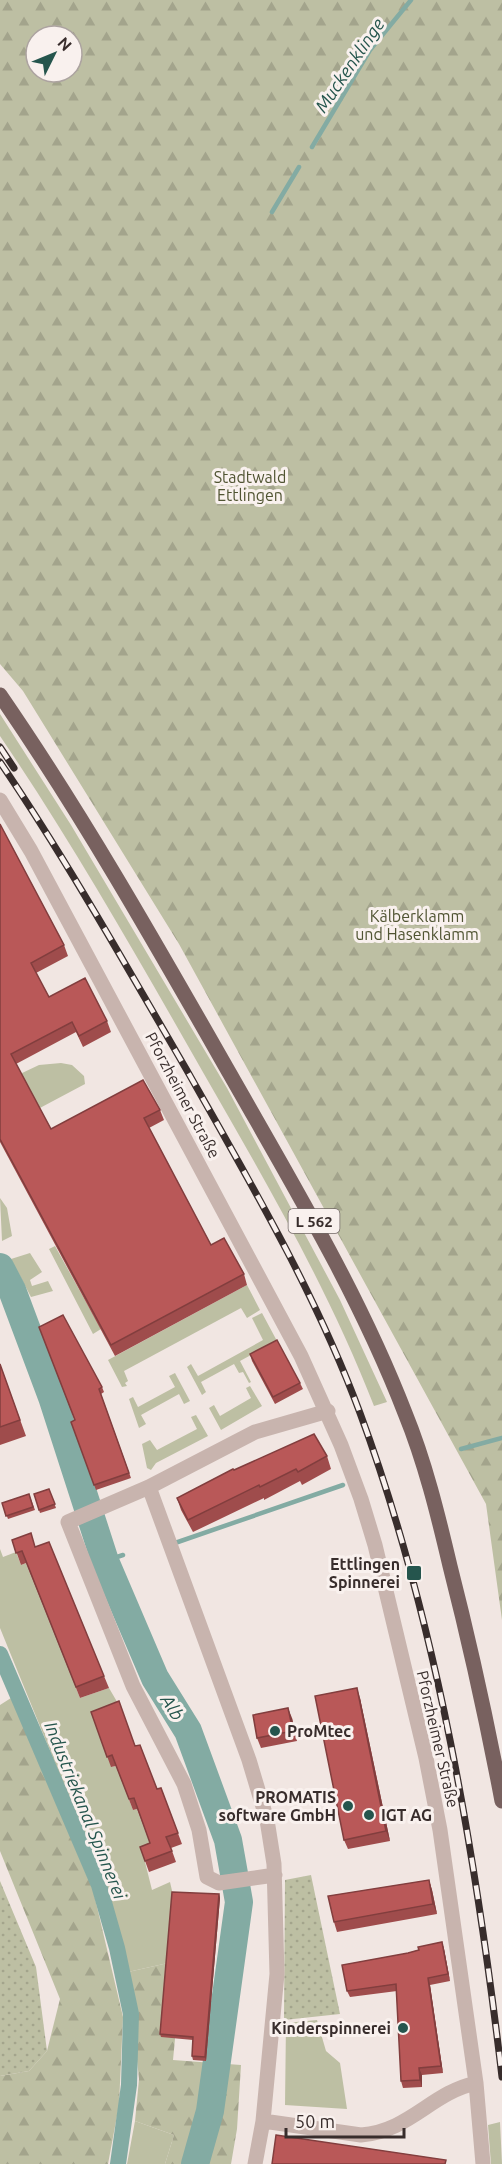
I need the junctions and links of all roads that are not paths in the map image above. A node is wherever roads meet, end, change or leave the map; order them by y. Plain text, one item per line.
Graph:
1 (0, 695) edge
2 (0, 800) edge
3 (327, 1412) junction
4 (149, 1487) junction
5 (502, 1801) edge
6 (267, 1876) junction
7 (476, 2083) junction
8 (263, 2121) junction
9 (255, 2164) edge
10 (483, 2164) edge

1 - 5 main road, L 562
2 - 3 street, Pforzheimer Straße
3 - 4 street
3 - 7 street, Pforzheimer Straße
4 - 6 street
4 - 6 street
6 - 8 street
7 - 8 street
7 - 10 street, Pforzheimer Straße
8 - 9 street

